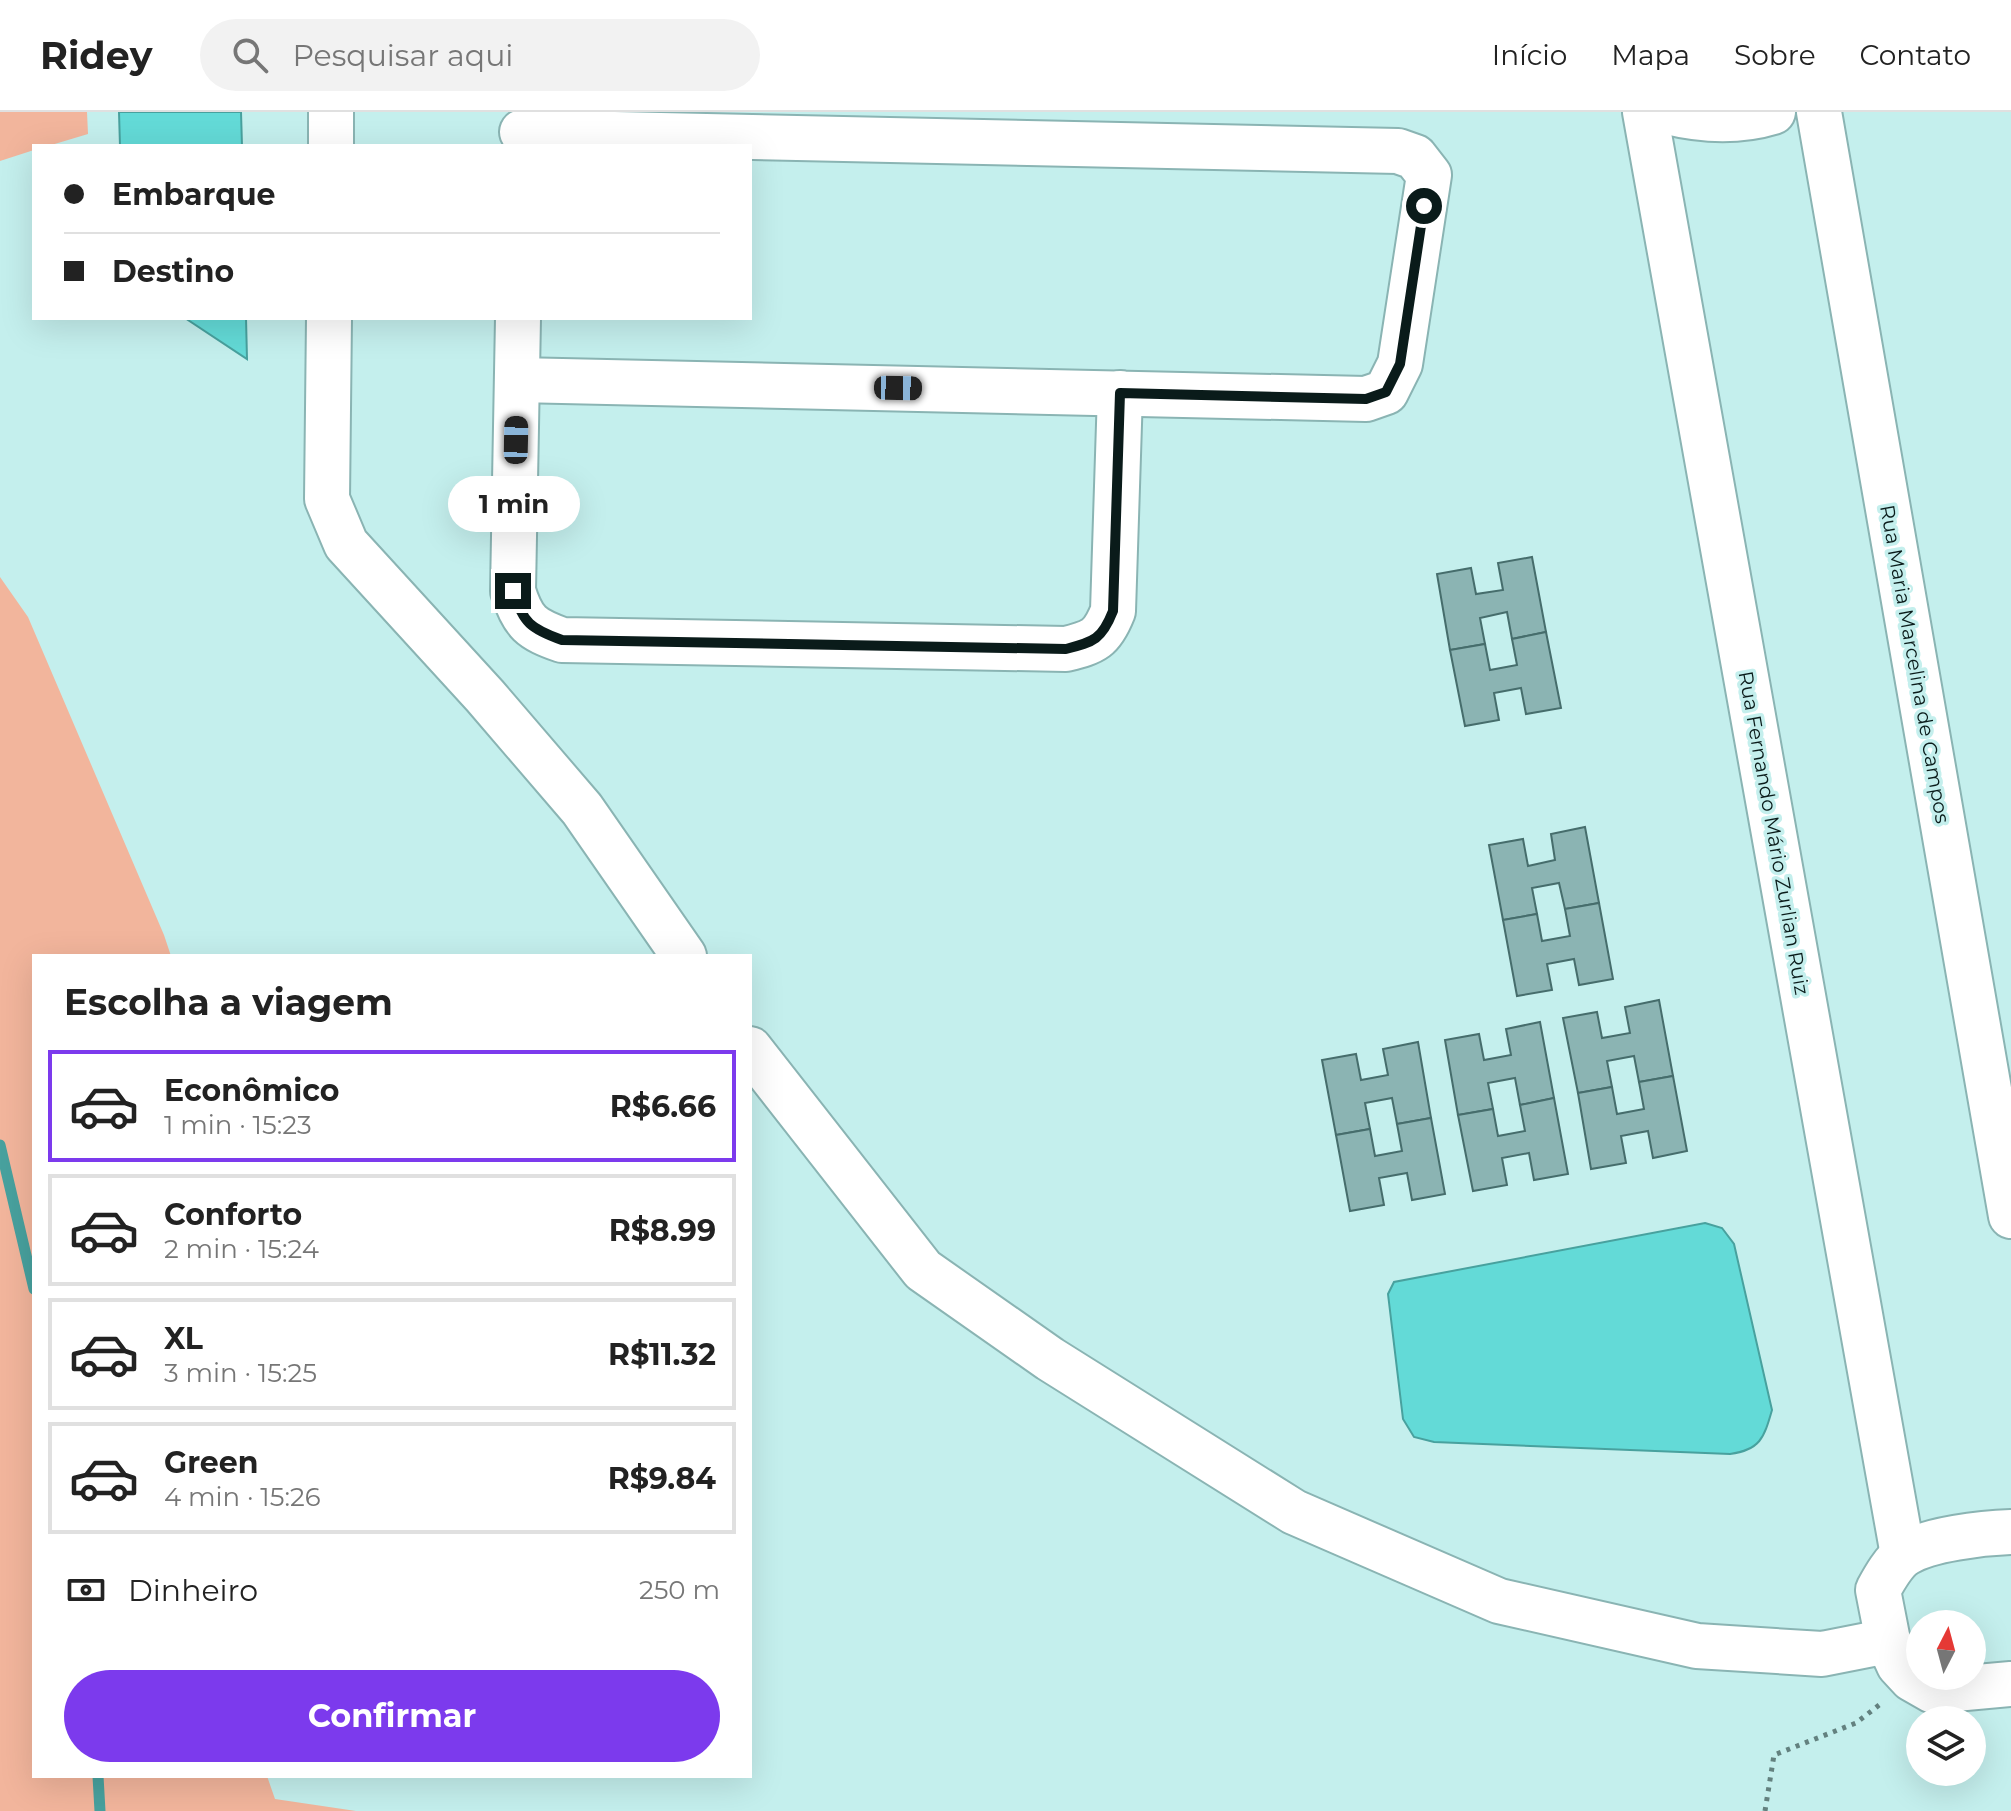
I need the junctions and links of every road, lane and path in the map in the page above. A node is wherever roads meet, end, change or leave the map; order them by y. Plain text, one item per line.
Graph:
1 (331, 112) edge
2 (1645, 112) edge
3 (1667, 112) edge
4 (1773, 112) edge
5 (1819, 112) edge
6 (522, 130) edge
7 (331, 144) edge
8 (329, 320) edge
9 (518, 320) edge
10 (517, 380) junction
11 (1120, 393) junction
12 (683, 954) edge
13 (752, 1052) edge
14 (2011, 1216) edge
15 (2011, 1532) edge
16 (1903, 1555) junction
17 (1888, 1641) junction
18 (1906, 1673) edge
19 (1906, 1684) edge
20 (2011, 1684) edge
21 (1986, 1686) edge
22 (1765, 1811) edge

1 - 7 street
2 - 16 street, Rua Fernando Mário Zurlian Ruiz
3 - 4 street
5 - 14 street, Rua Maria Marcelina de Campos
6 - 11 street
8 - 12 street
9 - 10 street
10 - 11 street
10 - 11 street
13 - 17 street
15 - 16 street
16 - 17 street
17 - 18 street
19 - 22 path
20 - 21 street

